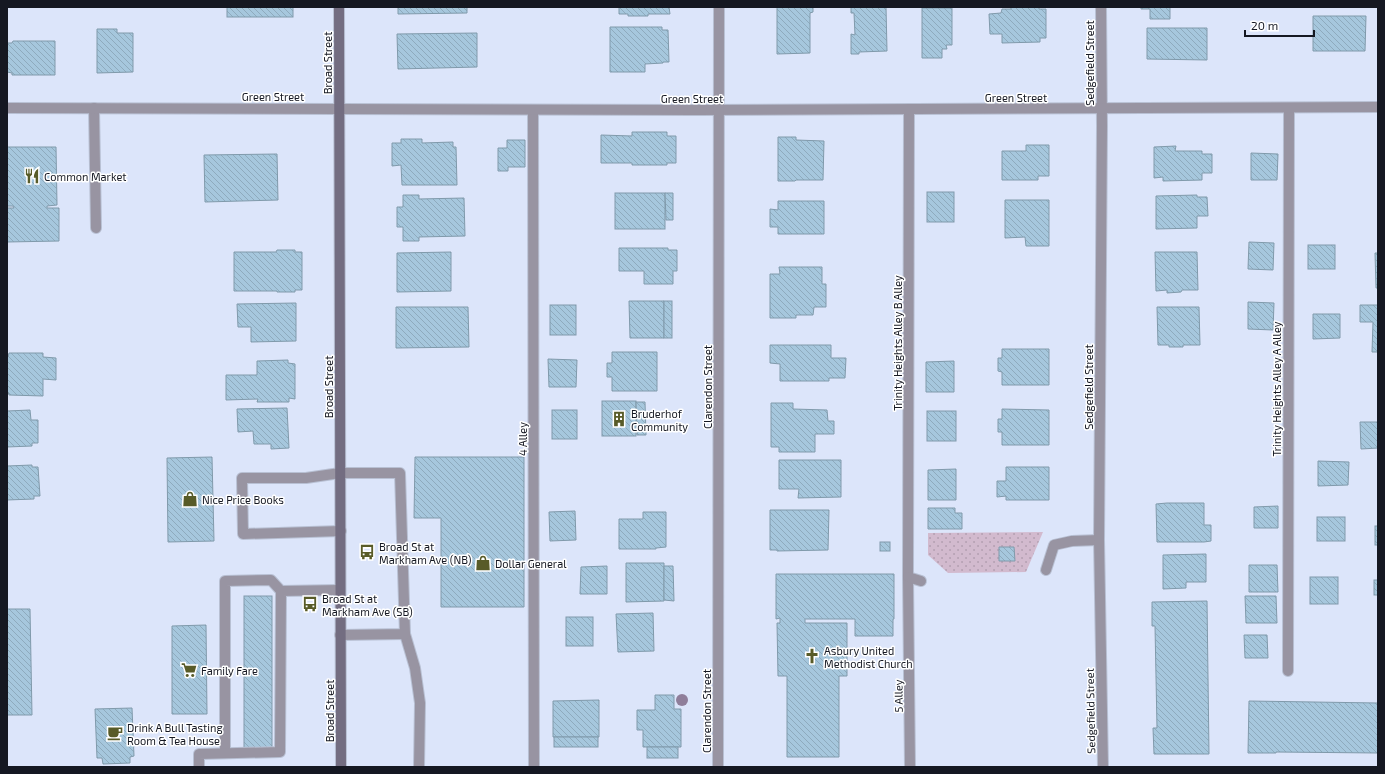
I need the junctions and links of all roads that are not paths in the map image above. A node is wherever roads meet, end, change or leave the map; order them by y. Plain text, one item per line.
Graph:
1 (339, 7) edge
2 (719, 7) edge
3 (1101, 7) edge
4 (7, 108) edge
5 (94, 108) junction
6 (1101, 108) junction
7 (1289, 108) junction
8 (1378, 108) edge
9 (339, 109) junction
10 (909, 109) junction
11 (533, 110) junction
12 (719, 110) junction
13 (96, 228) dead end
14 (340, 473) junction
15 (340, 531) junction
16 (1100, 540) junction
17 (1046, 570) dead end
18 (908, 577) junction
19 (921, 581) dead end
20 (340, 590) junction
21 (281, 592) junction
22 (405, 634) junction
23 (340, 635) junction
24 (1288, 671) dead end
25 (225, 753) junction
26 (199, 767) edge
27 (340, 767) edge
28 (419, 767) edge
29 (534, 767) edge
30 (718, 767) edge
31 (910, 767) edge
32 (1103, 767) edge

1 - 9 street, Broad Street
2 - 12 street, Clarendon Street
3 - 6 street, Sedgefield Street
4 - 5 street, Green Street
5 - 9 street, Green Street
5 - 13 street
6 - 7 street, Green Street
6 - 10 street, Green Street
6 - 16 street, Sedgefield Street
7 - 8 street, Green Street
7 - 24 street, Trinity Heights Alley A Alley
9 - 11 street, Green Street
9 - 14 street, Broad Street
10 - 12 street, Green Street
10 - 18 street, Trinity Heights Alley B Alley
11 - 12 street, Green Street
11 - 29 street, 4 Alley
12 - 30 street, Clarendon Street
14 - 15 street, Broad Street
14 - 15 street
14 - 22 street
15 - 20 street, Broad Street
16 - 17 street
16 - 32 street, Sedgefield Street
18 - 19 street
18 - 31 street, 5 Alley
20 - 21 street
20 - 23 street, Broad Street
21 - 25 street
21 - 25 street
22 - 23 street
22 - 28 street
23 - 27 street, Broad Street
25 - 26 street

